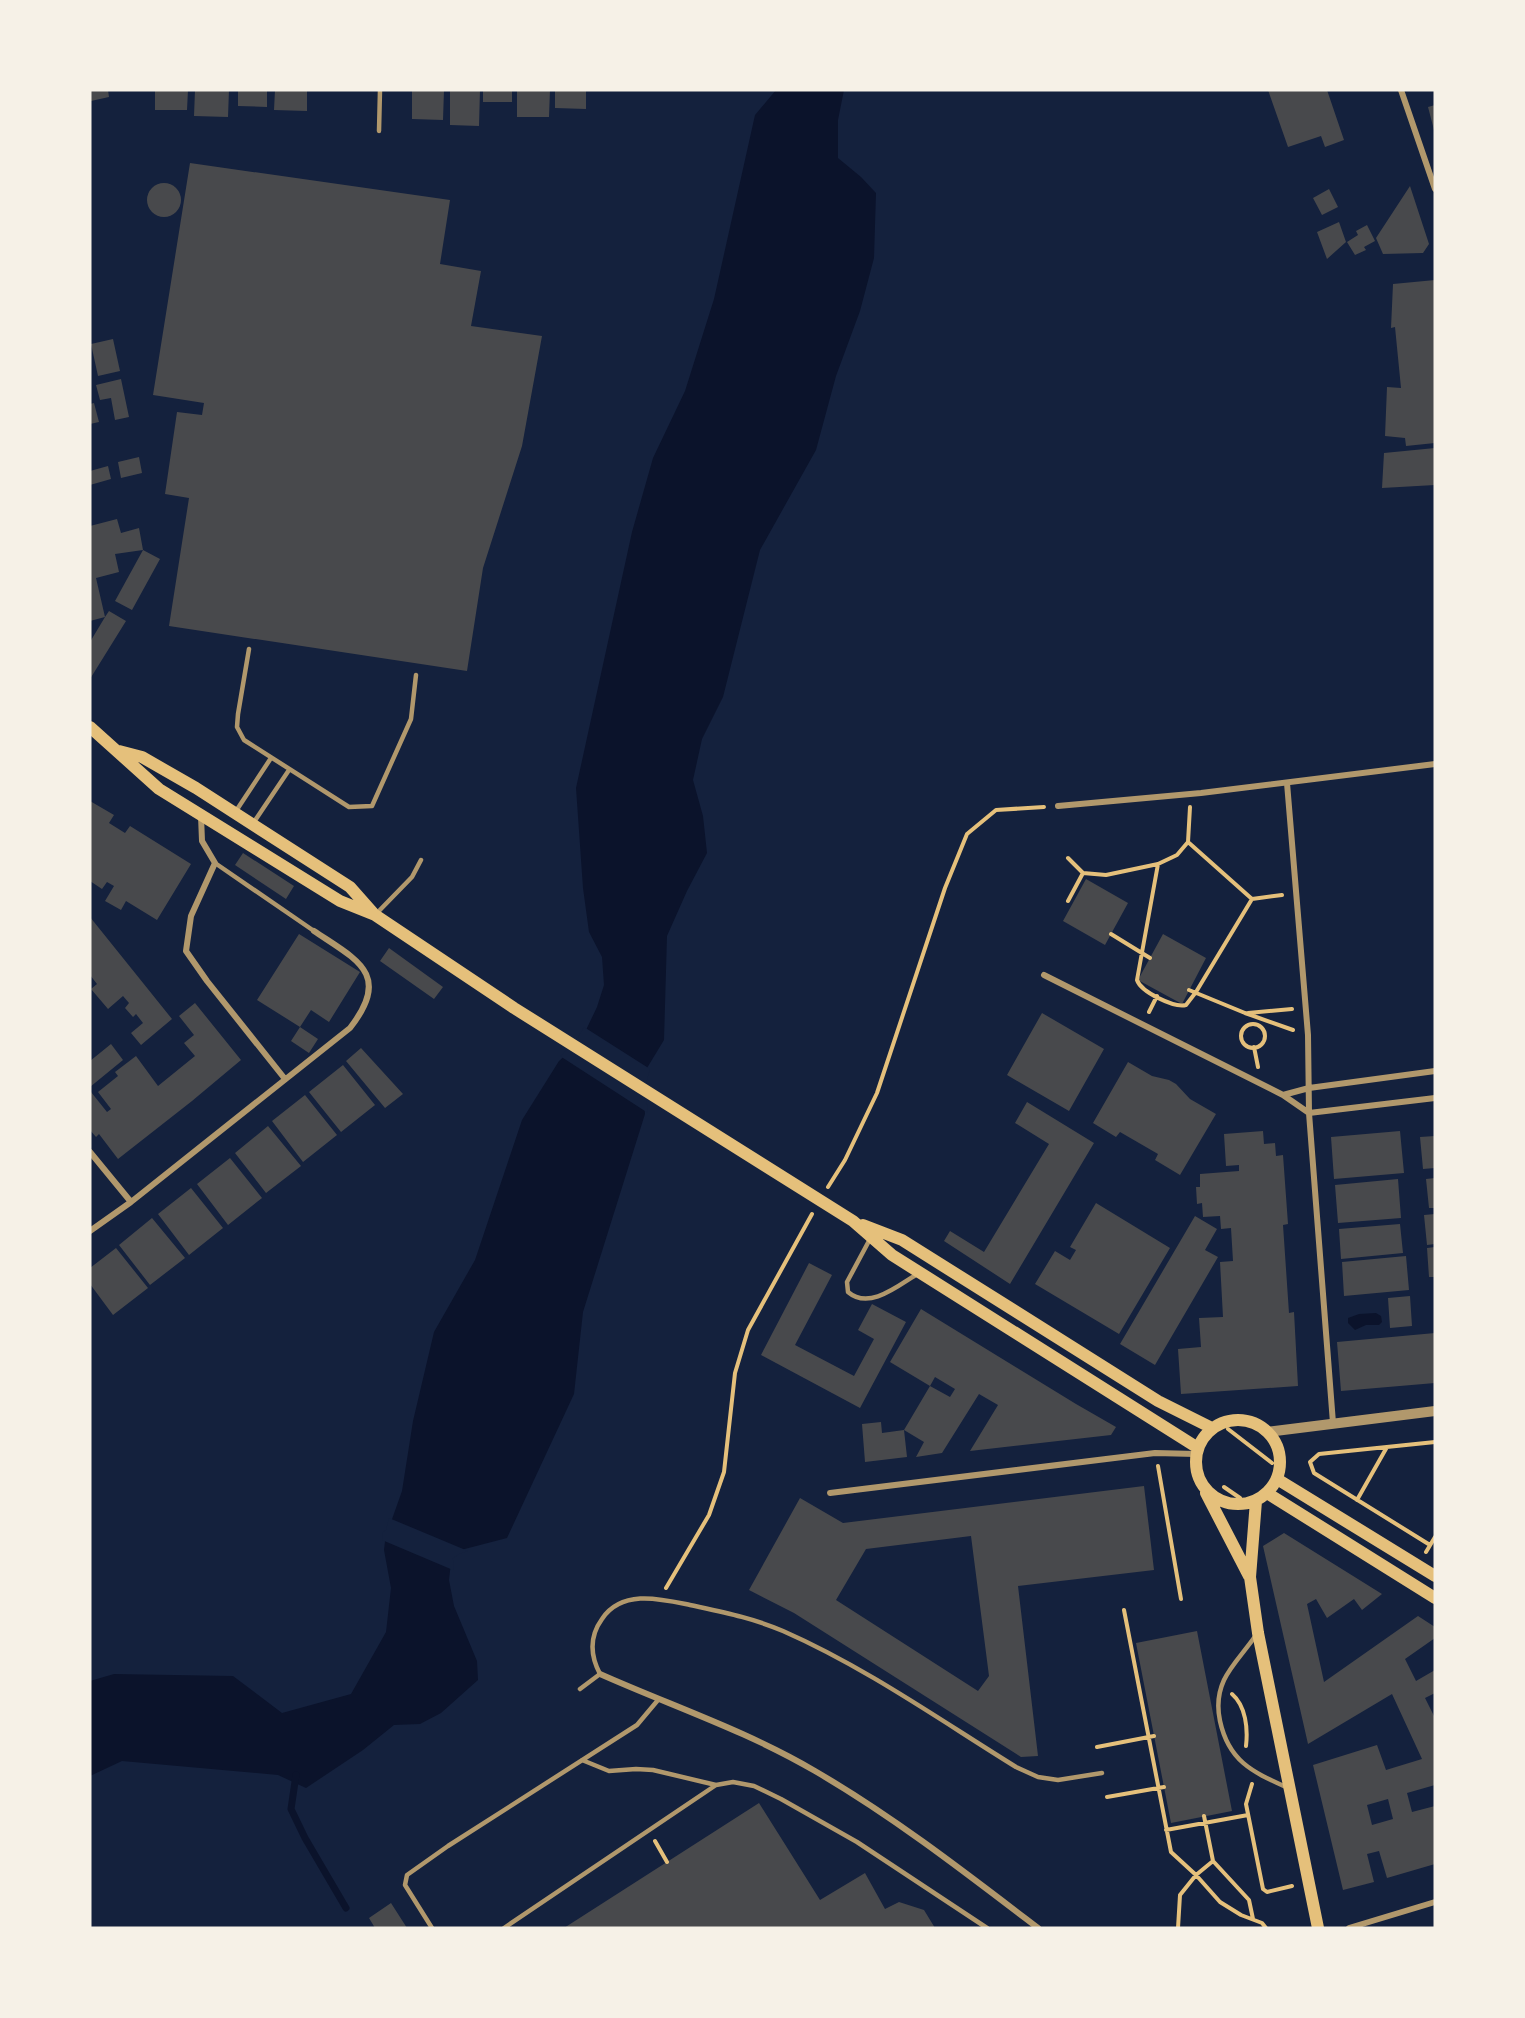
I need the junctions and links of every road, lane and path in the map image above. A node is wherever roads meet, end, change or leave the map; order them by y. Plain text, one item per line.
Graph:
1 (380, 90) edge
2 (1401, 90) edge
3 (379, 131) dead end
4 (1435, 189) edge
5 (249, 649) dead end
6 (416, 675) dead end
7 (90, 727) edge
8 (115, 749) junction
9 (271, 758) junction
10 (1435, 764) edge
11 (289, 770) junction
12 (1287, 783) junction
13 (1190, 794) junction
14 (1058, 806) joint
15 (234, 813) junction
16 (201, 815) junction
17 (252, 825) junction
18 (230, 833) junction
19 (1188, 842) junction
20 (1068, 858) dead end
21 (421, 860) dead end
22 (215, 863) junction
23 (1158, 864) junction
24 (1083, 873) junction
25 (1295, 892) junction
26 (1252, 899) junction
27 (1068, 901) dead end
28 (375, 915) junction
29 (314, 931) joint
30 (1111, 934) dead end
31 (1141, 952) junction
32 (1150, 958) dead end
33 (1044, 975) dead end
34 (1189, 990) dead end
35 (1196, 993) junction
36 (1306, 1008) junction
37 (1245, 1013) junction
38 (1242, 1033) joint
39 (1308, 1035) junction
40 (1435, 1071) edge
41 (285, 1079) junction
42 (1309, 1088) junction
43 (1283, 1095) junction
44 (1435, 1098) edge
45 (1309, 1113) junction
46 (90, 1152) edge
47 (826, 1190) dead end
48 (131, 1202) junction
49 (814, 1210) dead end
50 (853, 1221) junction
51 (90, 1231) edge
52 (871, 1237) junction
53 (920, 1273) junction
54 (1435, 1411) edge
55 (1333, 1423) junction
56 (1217, 1426) junction
57 (1267, 1432) junction
58 (1435, 1442) edge
59 (1388, 1446) junction
60 (1197, 1451) junction
61 (1155, 1454) junction
62 (1278, 1474) junction
63 (1203, 1488) junction
64 (830, 1493) dead end
65 (1267, 1493) junction
66 (1357, 1500) junction
67 (1256, 1501) junction
68 (1430, 1545) dead end
69 (1435, 1576) edge
70 (1250, 1577) junction
71 (1435, 1598) edge
72 (660, 1599) junction
73 (1181, 1599) dead end
74 (1124, 1610) dead end
75 (1258, 1633) junction
76 (600, 1674) junction
77 (1144, 1684) dead end
78 (1138, 1685) junction
79 (1222, 1686) junction
80 (580, 1689) dead end
81 (658, 1700) junction
82 (1154, 1736) dead end
83 (1148, 1738) junction
84 (1097, 1747) dead end
85 (582, 1760) junction
86 (1239, 1760) junction
87 (1102, 1773) dead end
88 (1257, 1773) junction
89 (716, 1785) junction
90 (1164, 1787) dead end
91 (1158, 1788) junction
92 (1291, 1789) junction
93 (1107, 1797) dead end
94 (1248, 1815) junction
95 (1204, 1816) dead end
96 (1206, 1823) junction
97 (649, 1830) junction
98 (1166, 1830) junction
99 (1213, 1861) junction
100 (668, 1862) dead end
101 (1196, 1875) junction
102 (1310, 1881) junction
103 (1435, 1902) edge
104 (1253, 1920) junction
105 (432, 1928) edge
106 (504, 1928) edge
107 (987, 1928) edge
108 (1038, 1928) edge
109 (1178, 1928) edge
110 (1266, 1928) edge
111 (1318, 1928) edge
112 (1349, 1928) edge

1 - 3 lane
2 - 4 street
5 - 9 lane
6 - 11 lane
7 - 8 main road
8 - 15 main road
8 - 16 main road
9 - 11 lane
9 - 15 lane
10 - 12 street
11 - 17 lane
12 - 13 street
12 - 25 street
13 - 14 street
13 - 19 path
14 - 47 path
15 - 17 main road
16 - 18 main road
16 - 22 street
17 - 18 main road
17 - 28 main road
18 - 28 main road
19 - 23 path
19 - 26 path
20 - 24 path
21 - 28 lane
22 - 29 lane
22 - 41 street
23 - 24 path
23 - 31 path
24 - 27 path
25 - 26 path
25 - 36 street
26 - 35 path
28 - 50 main road
29 - 41 street
30 - 31 path
31 - 32 path
31 - 35 path
33 - 43 street
34 - 35 path
35 - 37 path
36 - 37 path
36 - 39 street
37 - 39 path
38 - 38 path
39 - 42 street
40 - 42 street
41 - 48 street
42 - 43 street
42 - 45 street
43 - 45 street
44 - 45 street
45 - 55 street
46 - 48 street
48 - 51 street
49 - 72 path
50 - 52 main road
50 - 56 main road
52 - 53 main road
52 - 53 lane
53 - 60 main road
54 - 55 street
55 - 57 street
56 - 57 main road
56 - 60 main road
56 - 62 path
57 - 62 main road
58 - 59 path
59 - 66 path
59 - 66 path
60 - 61 street
60 - 63 main road
61 - 64 street
61 - 73 path
62 - 65 main road
62 - 69 main road
63 - 67 main road
63 - 70 main road
65 - 67 main road
65 - 71 main road
66 - 68 path
67 - 70 main road
70 - 75 main road
72 - 76 lane
72 - 87 lane
74 - 78 path
75 - 79 lane
75 - 92 main road
76 - 80 lane
76 - 81 street
77 - 78 path
78 - 83 path
79 - 86 lane
79 - 86 path
81 - 85 lane
81 - 108 street
82 - 83 path
83 - 84 path
83 - 91 path
85 - 89 lane
85 - 105 lane
86 - 88 lane
88 - 92 lane
88 - 94 path
89 - 97 lane
89 - 107 lane
90 - 91 path
91 - 93 path
91 - 98 path
92 - 102 main road
94 - 96 path
94 - 102 path
95 - 96 path
96 - 98 path
96 - 99 path
97 - 100 path
97 - 106 lane
98 - 101 path
99 - 101 path
99 - 104 path
101 - 104 path
101 - 109 path
102 - 111 main road
103 - 112 street
104 - 110 path

